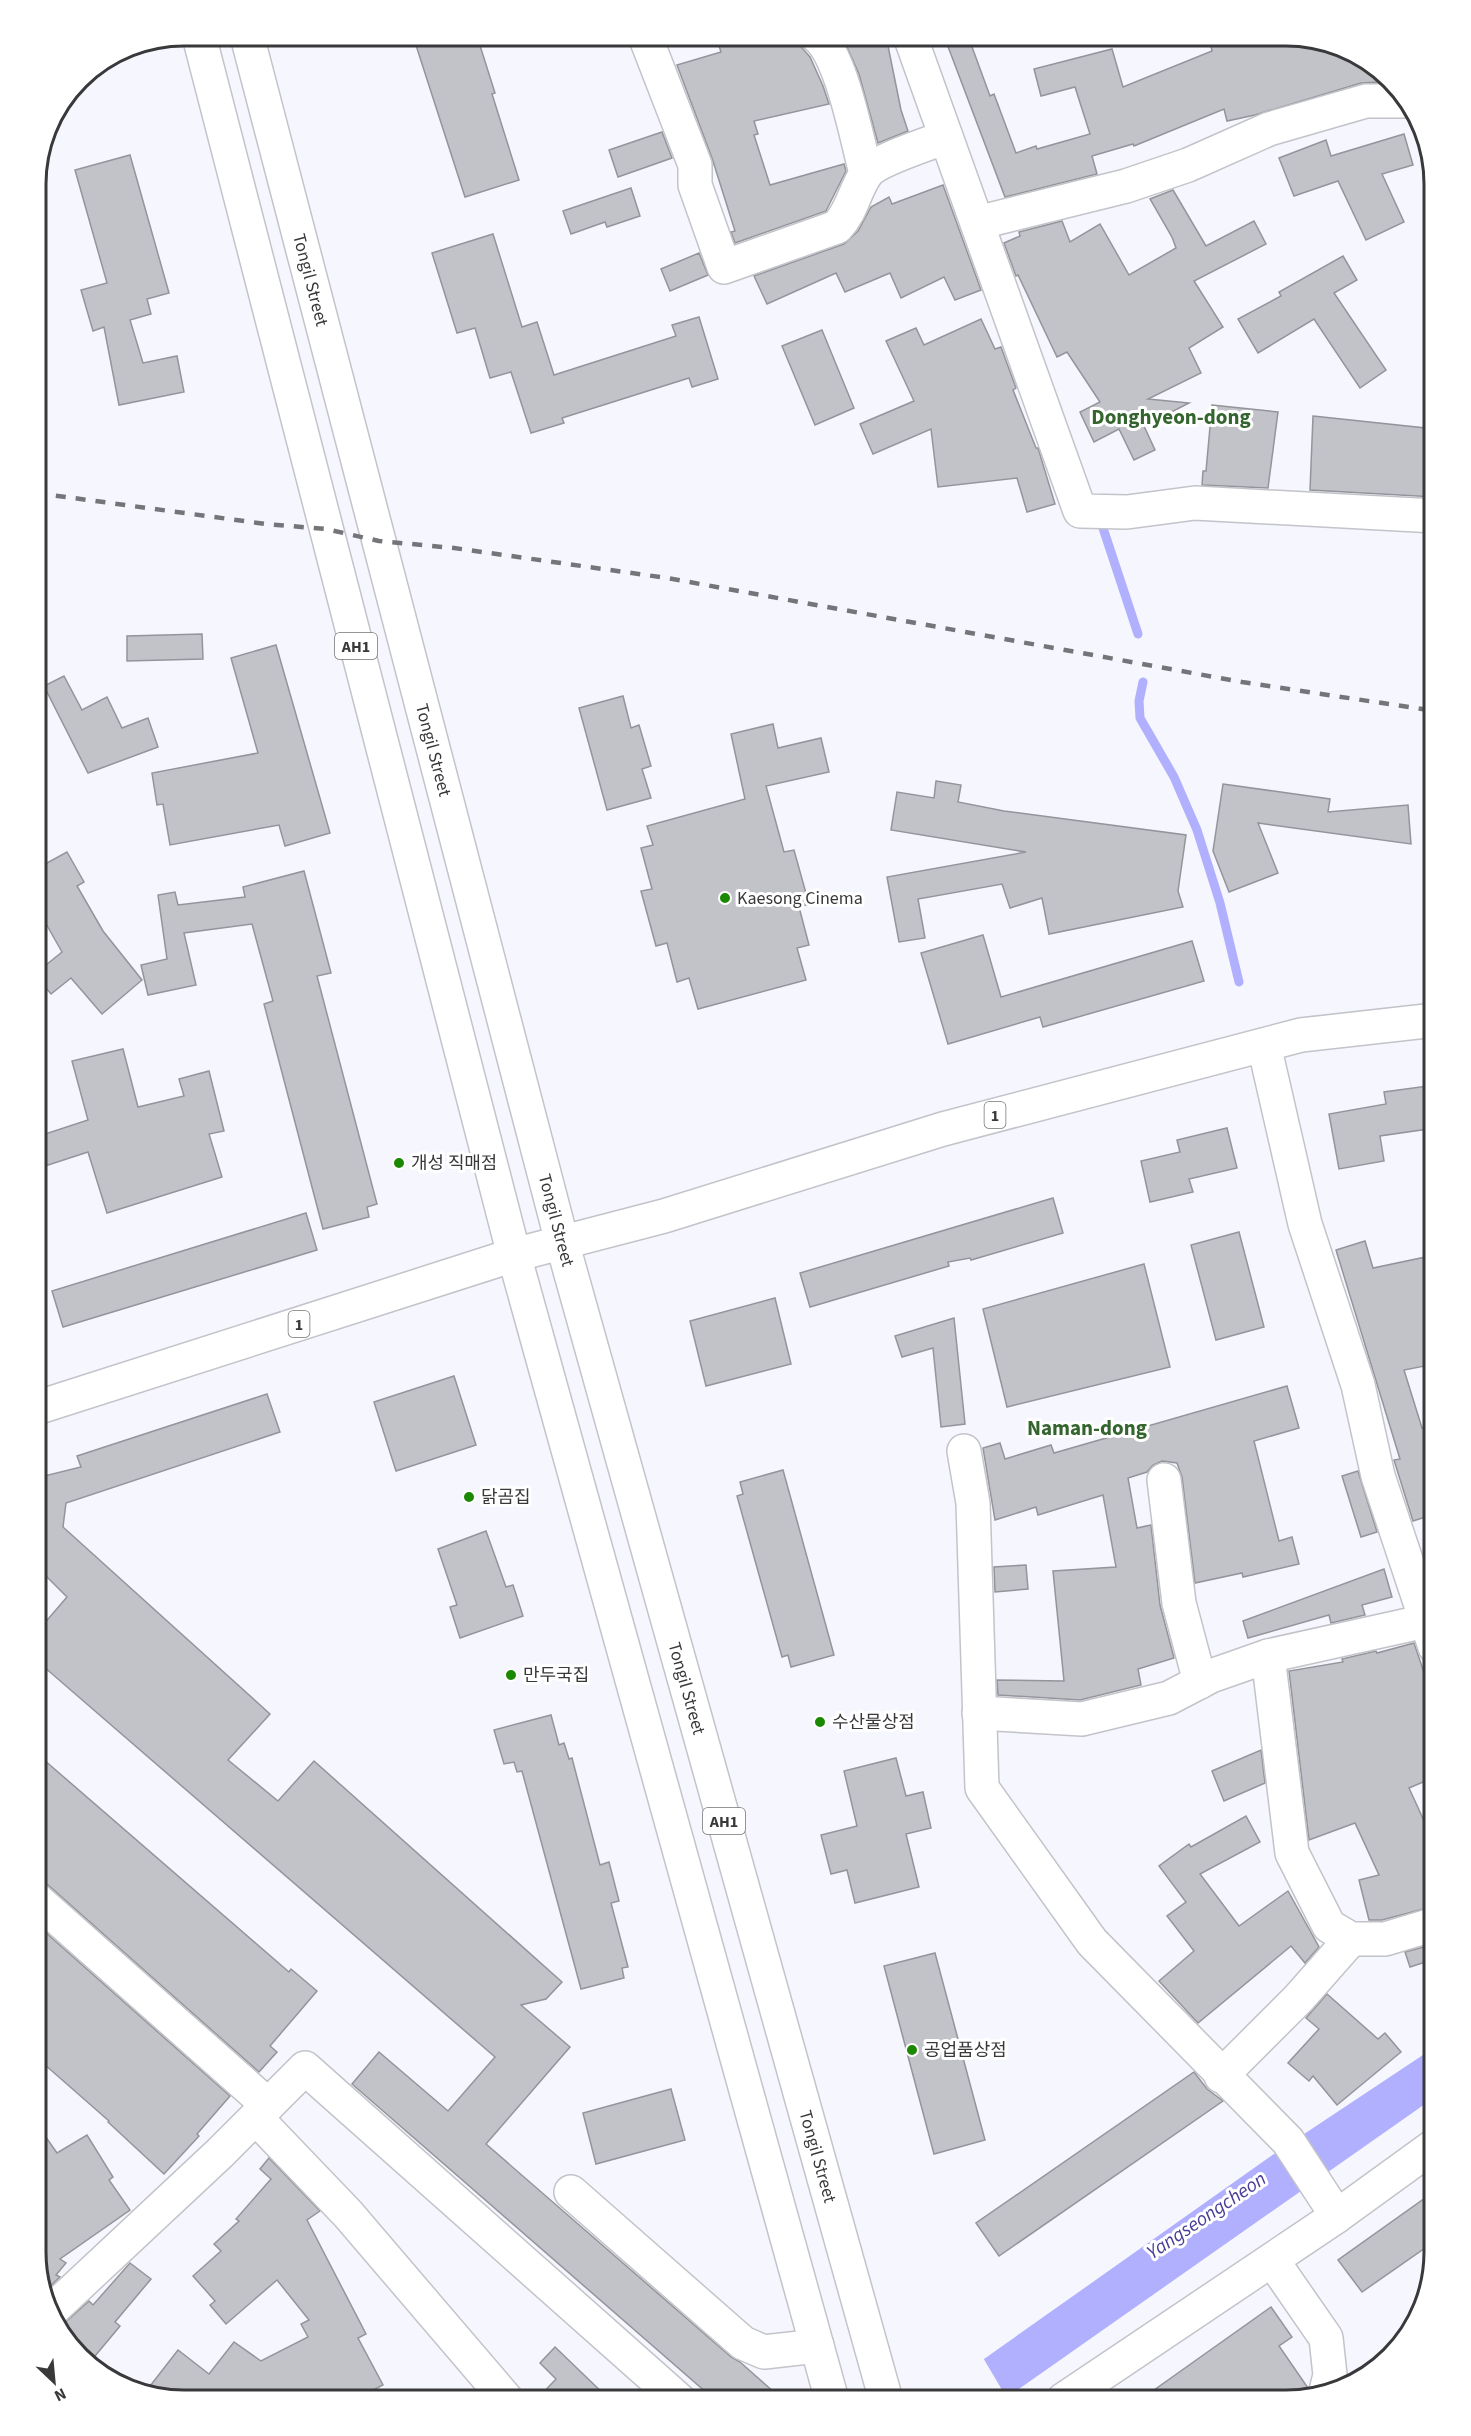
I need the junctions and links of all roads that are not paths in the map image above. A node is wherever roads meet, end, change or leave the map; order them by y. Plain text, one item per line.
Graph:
1 (202, 47) edge
2 (250, 47) edge
3 (649, 47) edge
4 (826, 47) edge
5 (914, 47) edge
6 (1396, 101) edge
7 (946, 137) junction
8 (867, 173) junction
9 (983, 221) junction
10 (1424, 515) edge
11 (1424, 1021) edge
12 (1264, 1045) junction
13 (562, 1242) junction
14 (514, 1255) junction
15 (46, 1405) edge
16 (964, 1451) dead end
17 (1164, 1480) dead end
18 (1424, 1606) edge
19 (1424, 1630) edge
20 (1268, 1656) junction
21 (1200, 1682) junction
22 (979, 1713) junction
23 (46, 1916) edge
24 (1424, 1927) edge
25 (1351, 1939) junction
26 (1221, 2076) junction
27 (262, 2111) junction
28 (1424, 2151) edge
29 (571, 2192) dead end
30 (1329, 2204) junction
31 (1272, 2260) junction
32 (55, 2298) edge
33 (817, 2346) junction
34 (1328, 2383) edge
35 (498, 2389) edge
36 (667, 2389) edge
37 (829, 2390) edge
38 (883, 2390) edge
39 (1078, 2390) edge

1 - 14 main road, AH1
2 - 13 main road, Tongil Street / AH1
3 - 8 main road
4 - 8 main road
5 - 7 main road
6 - 9 main road
7 - 8 main road
7 - 9 main road
9 - 10 main road
11 - 12 main road, 1
12 - 13 main road, 1
12 - 18 main road
13 - 14 main road, 1
13 - 38 main road, Tongil Street / AH1
14 - 15 main road, 1
14 - 33 main road, AH1
16 - 22 main road
17 - 21 main road
19 - 20 main road
20 - 21 main road
20 - 25 main road
21 - 22 main road
22 - 26 main road
23 - 27 main road
24 - 25 main road
25 - 26 main road
26 - 30 main road
27 - 32 main road
27 - 35 main road
27 - 36 main road
28 - 30 main road
29 - 33 main road
30 - 31 main road
31 - 34 main road
31 - 39 main road
33 - 37 main road, AH1

